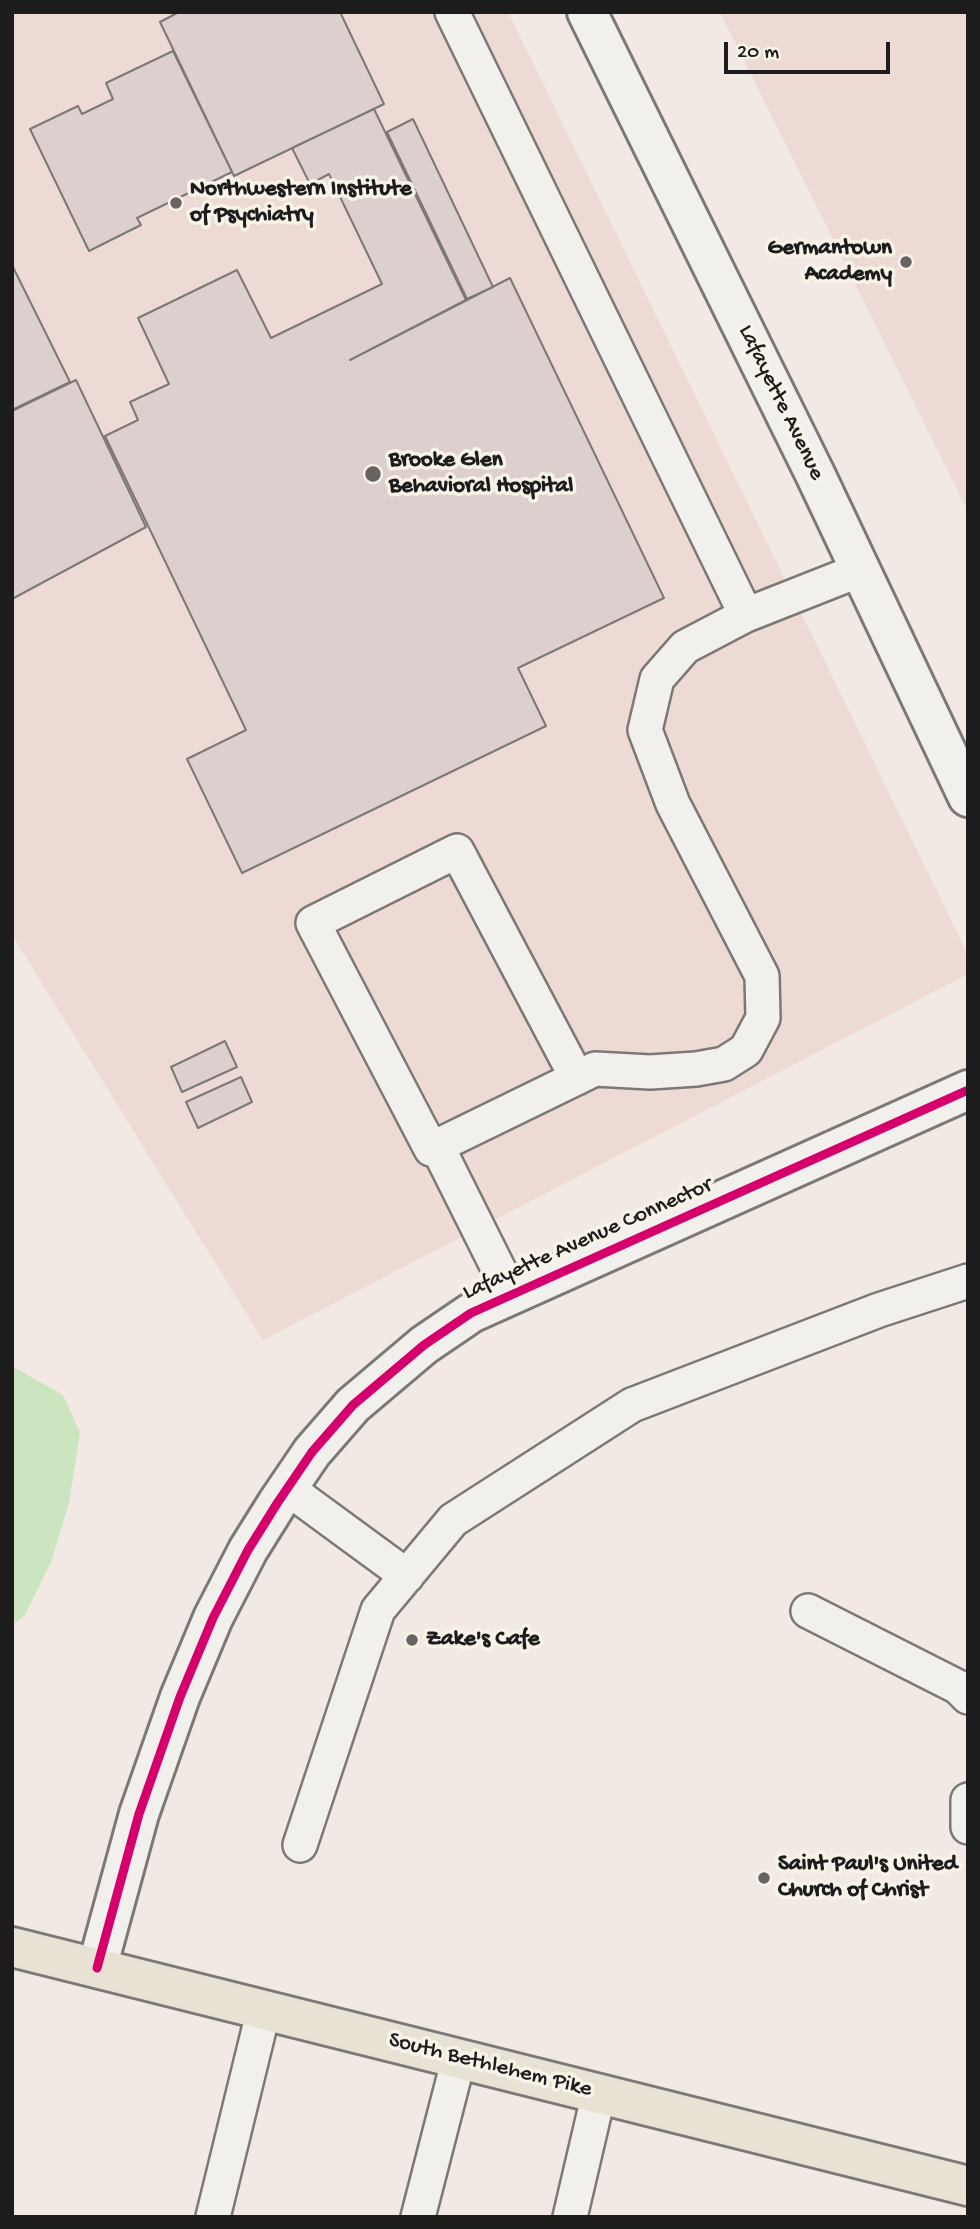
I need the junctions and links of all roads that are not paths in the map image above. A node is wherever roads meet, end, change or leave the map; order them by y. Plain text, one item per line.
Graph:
1 (452, 12) edge
2 (587, 12) edge
3 (860, 570) junction
4 (746, 615) junction
5 (968, 797) edge
6 (577, 1078) junction
7 (968, 1090) edge
8 (437, 1146) junction
9 (968, 1281) edge
10 (511, 1294) junction
11 (287, 1488) junction
12 (407, 1576) junction
13 (808, 1611) dead end
14 (968, 1697) edge
15 (968, 1800) edge
16 (968, 1827) edge
17 (300, 1845) dead end
18 (12, 1947) edge
19 (97, 1968) junction
20 (264, 2009) junction
21 (459, 2058) junction
22 (599, 2093) junction
23 (968, 2186) edge
24 (213, 2217) edge
25 (418, 2217) edge
26 (570, 2217) edge

1 - 4 lane
2 - 3 street, Lafayette Avenue
3 - 4 lane
3 - 5 street, Lafayette Avenue
4 - 6 lane
6 - 8 lane
6 - 8 lane
7 - 10 street, Lafayette Avenue Connector
8 - 10 lane
9 - 12 lane
10 - 11 street, Lafayette Avenue Connector
11 - 12 lane
11 - 19 street, Lafayette Avenue Connector
12 - 17 lane
13 - 14 lane
15 - 16 lane
18 - 19 main road, South Bethlehem Pike
19 - 20 main road, South Bethlehem Pike
20 - 21 main road, South Bethlehem Pike
20 - 24 lane
21 - 22 main road, South Bethlehem Pike
21 - 25 lane
22 - 23 main road, South Bethlehem Pike
22 - 26 lane

